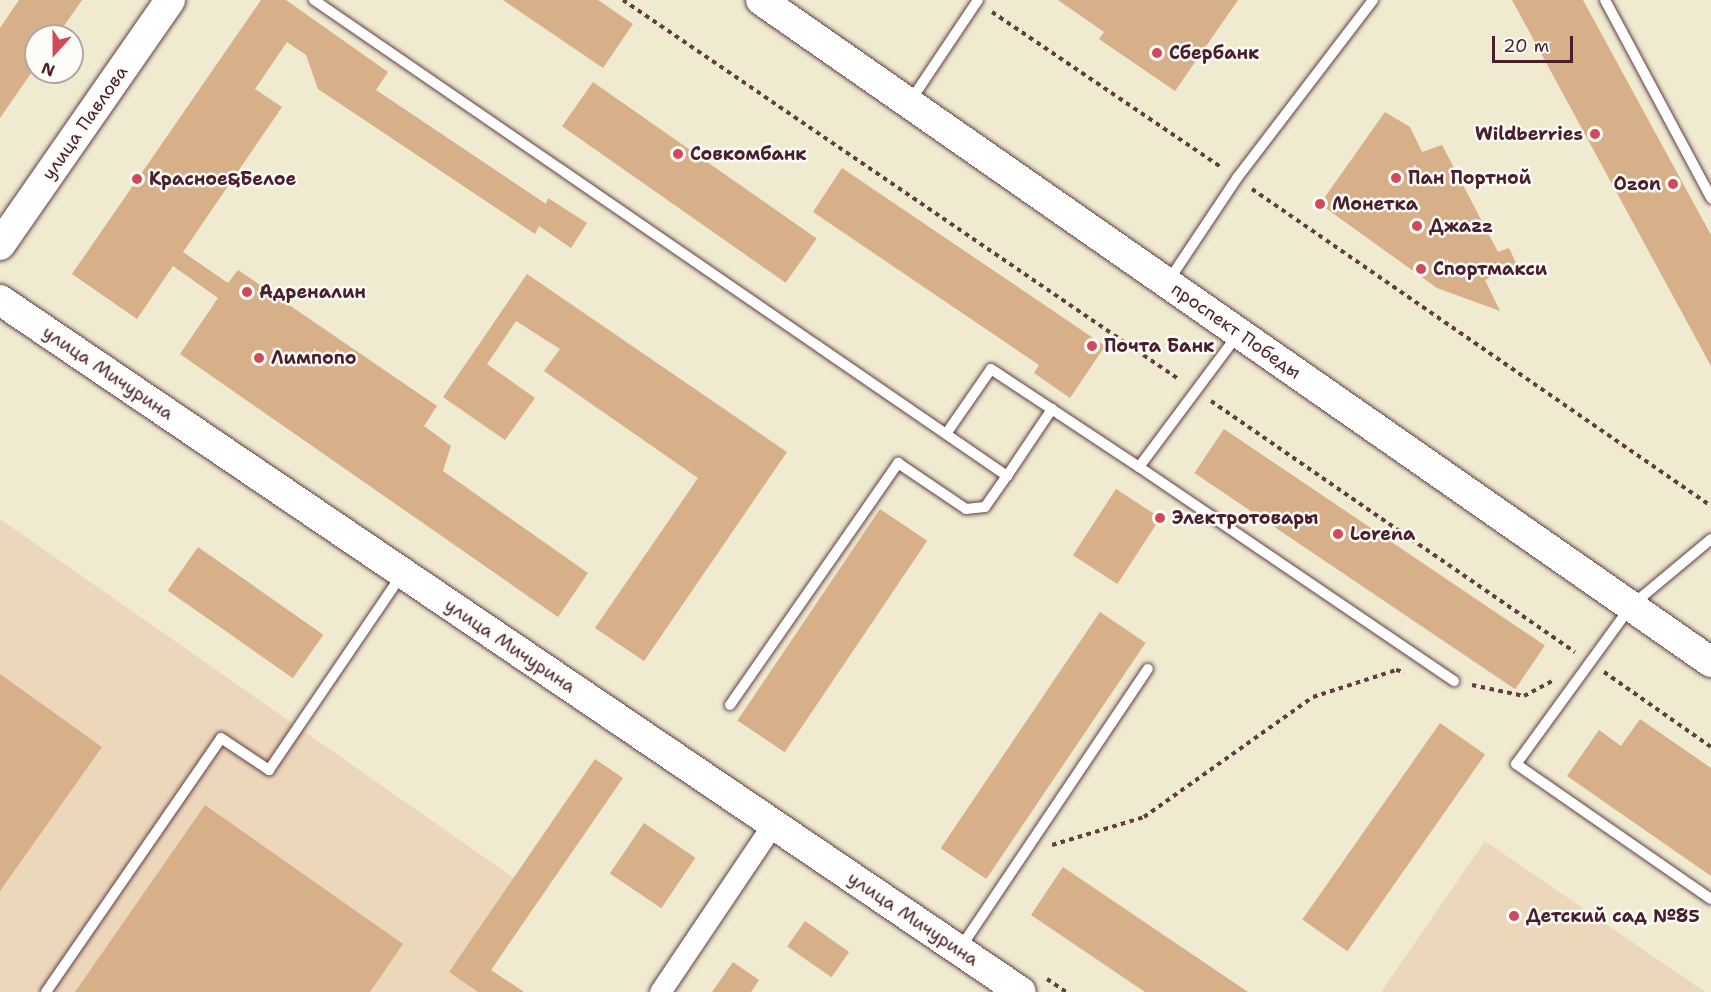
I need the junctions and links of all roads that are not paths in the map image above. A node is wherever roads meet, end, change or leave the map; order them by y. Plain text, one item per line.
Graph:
1 (170, 0) edge
2 (314, 0) edge
3 (761, 0) edge
4 (1373, 0) edge
5 (1605, 0) edge
6 (977, 1) edge
7 (909, 103) junction
8 (1711, 198) edge
9 (0, 245) edge
10 (1167, 283) junction
11 (0, 300) edge
12 (1239, 333) junction
13 (1052, 409) junction
14 (946, 434) junction
15 (1139, 467) junction
16 (1007, 476) junction
17 (1711, 539) edge
18 (403, 573) junction
19 (1631, 606) junction
20 (1711, 662) edge
21 (1148, 669) dead end
22 (1454, 681) dead end
23 (730, 705) dead end
24 (773, 824) junction
25 (1711, 898) edge
26 (959, 950) junction
27 (46, 992) edge
28 (660, 992) edge
29 (1021, 992) edge

1 - 9 street, улица Павлова
2 - 14 lane
3 - 7 street, проспект Победы
4 - 10 lane
5 - 8 lane
6 - 7 lane
7 - 10 street, проспект Победы
10 - 12 street, проспект Победы
11 - 18 street, улица Мичурина
12 - 15 lane
12 - 19 street, проспект Победы
13 - 14 lane
13 - 15 lane
13 - 16 lane
14 - 16 lane
15 - 22 lane
16 - 23 lane
17 - 19 lane
18 - 24 street, улица Мичурина
18 - 27 lane
19 - 20 street, проспект Победы
19 - 25 lane
21 - 26 lane
24 - 26 street, улица Мичурина
24 - 28 street
26 - 29 street, улица Мичурина

